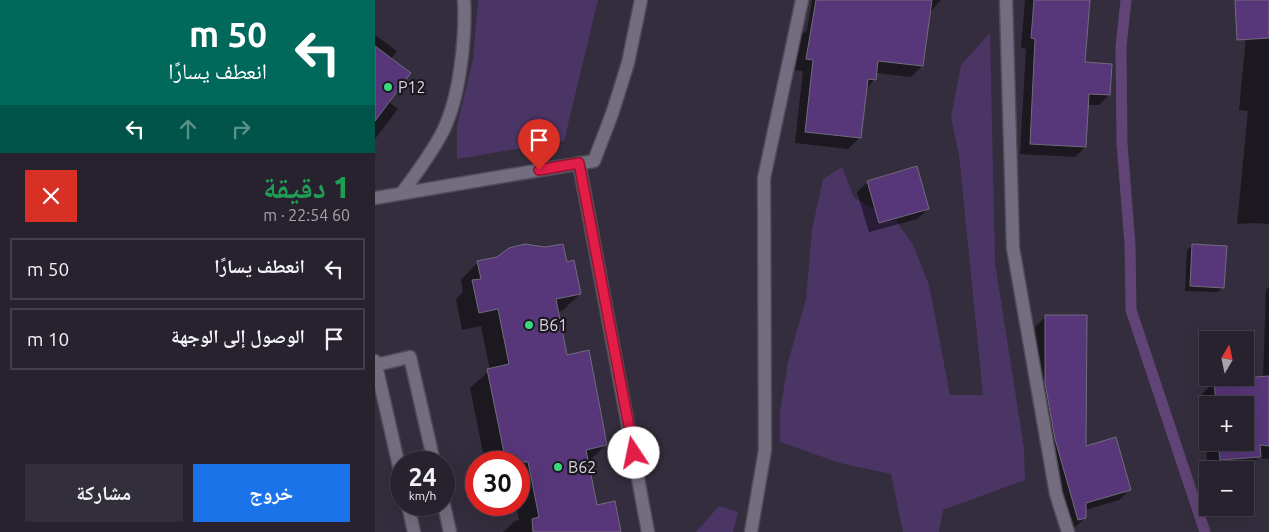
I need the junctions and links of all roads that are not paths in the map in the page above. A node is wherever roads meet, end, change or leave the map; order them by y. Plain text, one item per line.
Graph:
1 (464, 0) edge
2 (641, 0) edge
3 (802, 0) edge
4 (1007, 0) edge
5 (579, 163) junction
6 (402, 193) junction
7 (375, 198) edge
8 (375, 363) edge
9 (395, 451) edge
10 (431, 451) edge
11 (410, 516) edge
12 (446, 516) edge
13 (414, 532) edge
14 (450, 532) edge
15 (649, 532) edge
16 (751, 532) edge
17 (1069, 532) edge

1 - 6 street
2 - 5 street
3 - 16 street
4 - 17 street
5 - 6 street
5 - 15 street
6 - 7 street
8 - 9 street
8 - 10 street
11 - 13 street
12 - 14 street

